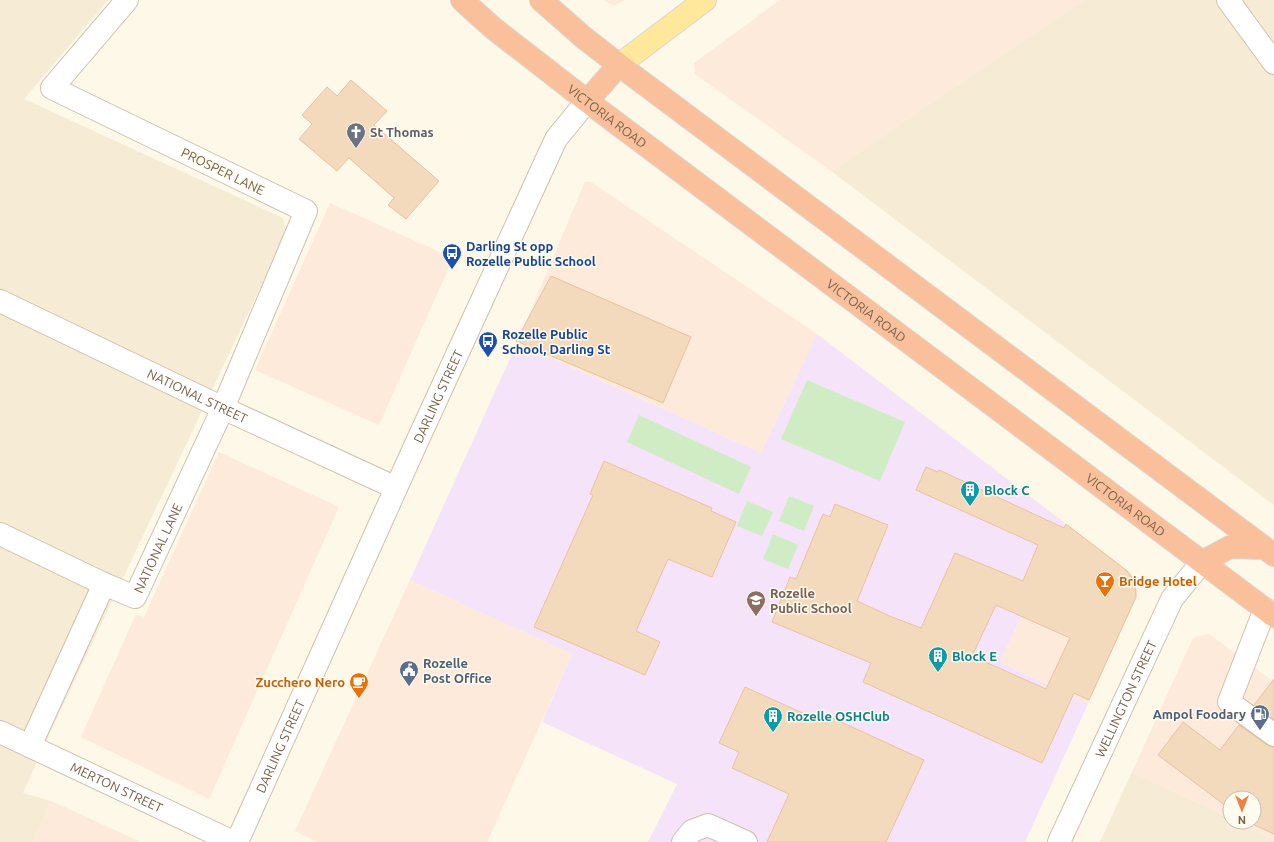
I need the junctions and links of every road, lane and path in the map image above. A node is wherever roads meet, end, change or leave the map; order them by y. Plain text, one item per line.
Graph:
1 (127, 0) edge
2 (462, 0) edge
3 (541, 0) edge
4 (705, 0) edge
5 (1228, 0) edge
6 (1274, 64) edge
7 (619, 65) junction
8 (587, 101) junction
9 (0, 301) edge
10 (223, 408) junction
11 (396, 488) junction
12 (0, 534) edge
13 (1269, 551) edge
14 (1202, 562) junction
15 (104, 584) junction
16 (1269, 613) edge
17 (0, 732) edge
18 (1274, 734) edge
19 (30, 746) junction
20 (233, 842) edge
21 (237, 842) edge
22 (683, 842) edge
23 (746, 842) edge
24 (1059, 842) edge

1 - 10 street, PROSPER LANE
2 - 8 highway, VICTORIA ROAD
3 - 7 highway
4 - 7 main road, DARLING STREET
5 - 6 street
7 - 8 highway, DARLING STREET
7 - 13 highway
8 - 11 street, DARLING STREET
8 - 14 highway, VICTORIA ROAD
9 - 10 street, NATIONAL STREET
10 - 11 street, NATIONAL STREET
10 - 15 street, NATIONAL LANE
11 - 21 street, DARLING STREET
12 - 15 street, NATIONAL LANE
13 - 14 highway
14 - 16 highway, VICTORIA ROAD
14 - 24 street, WELLINGTON STREET
15 - 19 street
16 - 18 street
17 - 19 street, MERTON STREET
19 - 20 street, MERTON STREET
22 - 23 street

